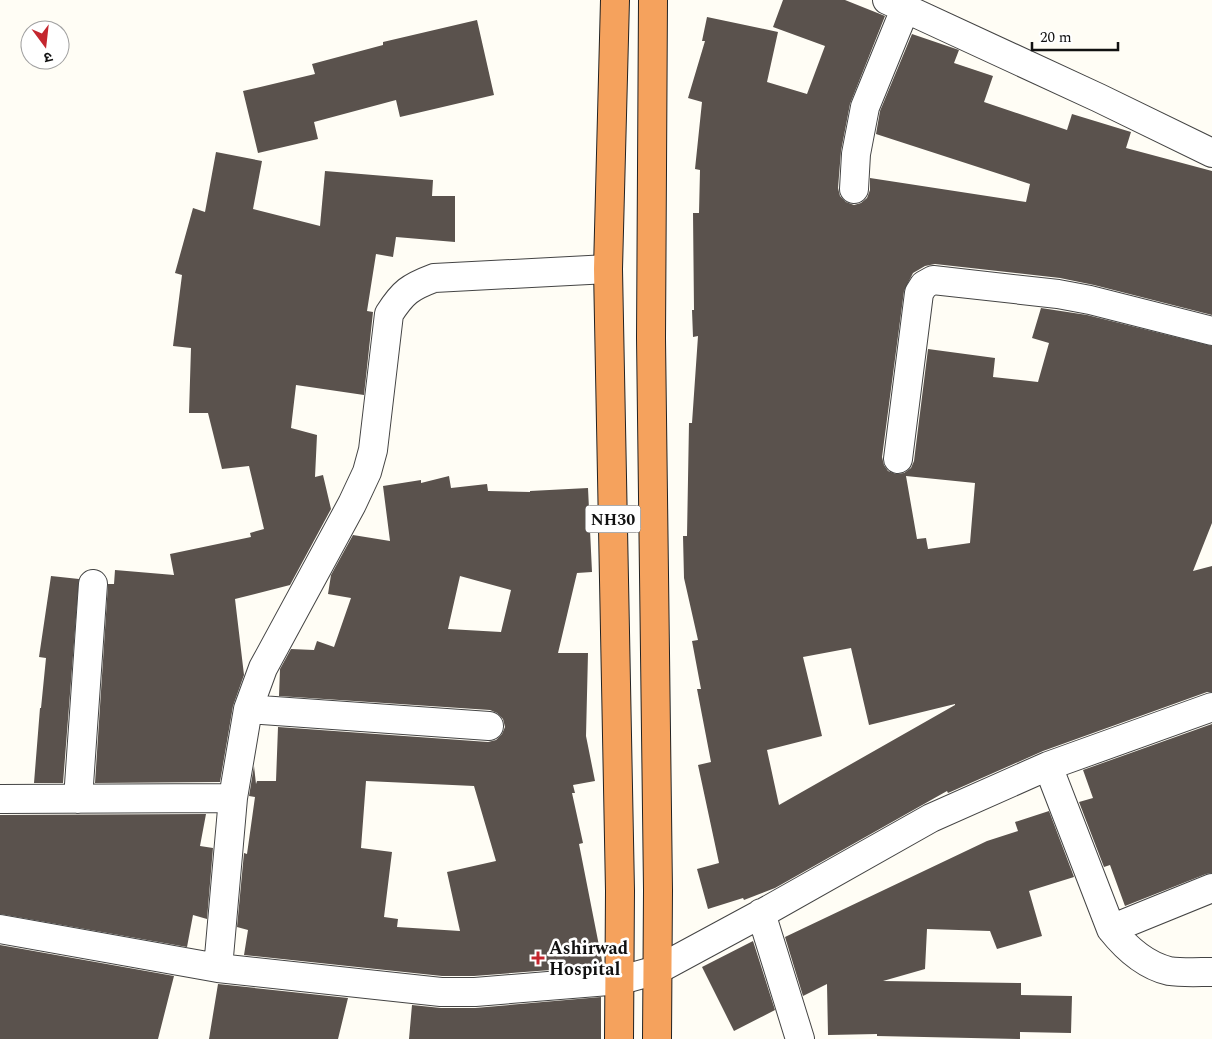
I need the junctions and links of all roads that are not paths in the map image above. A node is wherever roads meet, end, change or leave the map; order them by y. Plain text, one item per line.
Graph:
1 (615, 0) edge
2 (653, 0) edge
3 (896, 5) edge
4 (1212, 153) edge
5 (854, 189) dead end
6 (608, 269) junction
7 (1212, 331) edge
8 (651, 338) junction
9 (609, 343) junction
10 (898, 459) dead end
11 (93, 584) dead end
12 (1212, 707) edge
13 (248, 709) junction
14 (488, 726) dead end
15 (1048, 766) junction
16 (234, 798) junction
17 (0, 799) edge
18 (78, 799) junction
19 (1212, 888) edge
20 (658, 890) junction
21 (620, 891) junction
22 (761, 913) junction
23 (0, 929) edge
24 (1111, 929) junction
25 (218, 968) junction
26 (657, 970) junction
27 (1212, 972) edge
28 (620, 980) junction
29 (620, 1039) edge
30 (657, 1039) edge
31 (800, 1039) edge

1 - 6 highway, NH30
2 - 8 highway, NH30
3 - 4 street
3 - 5 street
6 - 9 highway, NH30
6 - 13 street
7 - 10 street
8 - 9 highway
8 - 20 highway, NH30
9 - 21 highway, NH30
11 - 18 street
12 - 15 street
13 - 14 street
13 - 16 street
15 - 22 street
15 - 24 street
16 - 18 street
16 - 25 street
17 - 18 street
19 - 24 street
20 - 21 highway
20 - 26 highway, NH30
21 - 28 highway, NH30
22 - 26 street
22 - 31 street
23 - 25 street
24 - 27 street
25 - 28 street
26 - 28 street
26 - 30 highway, NH30
28 - 29 highway, NH30

